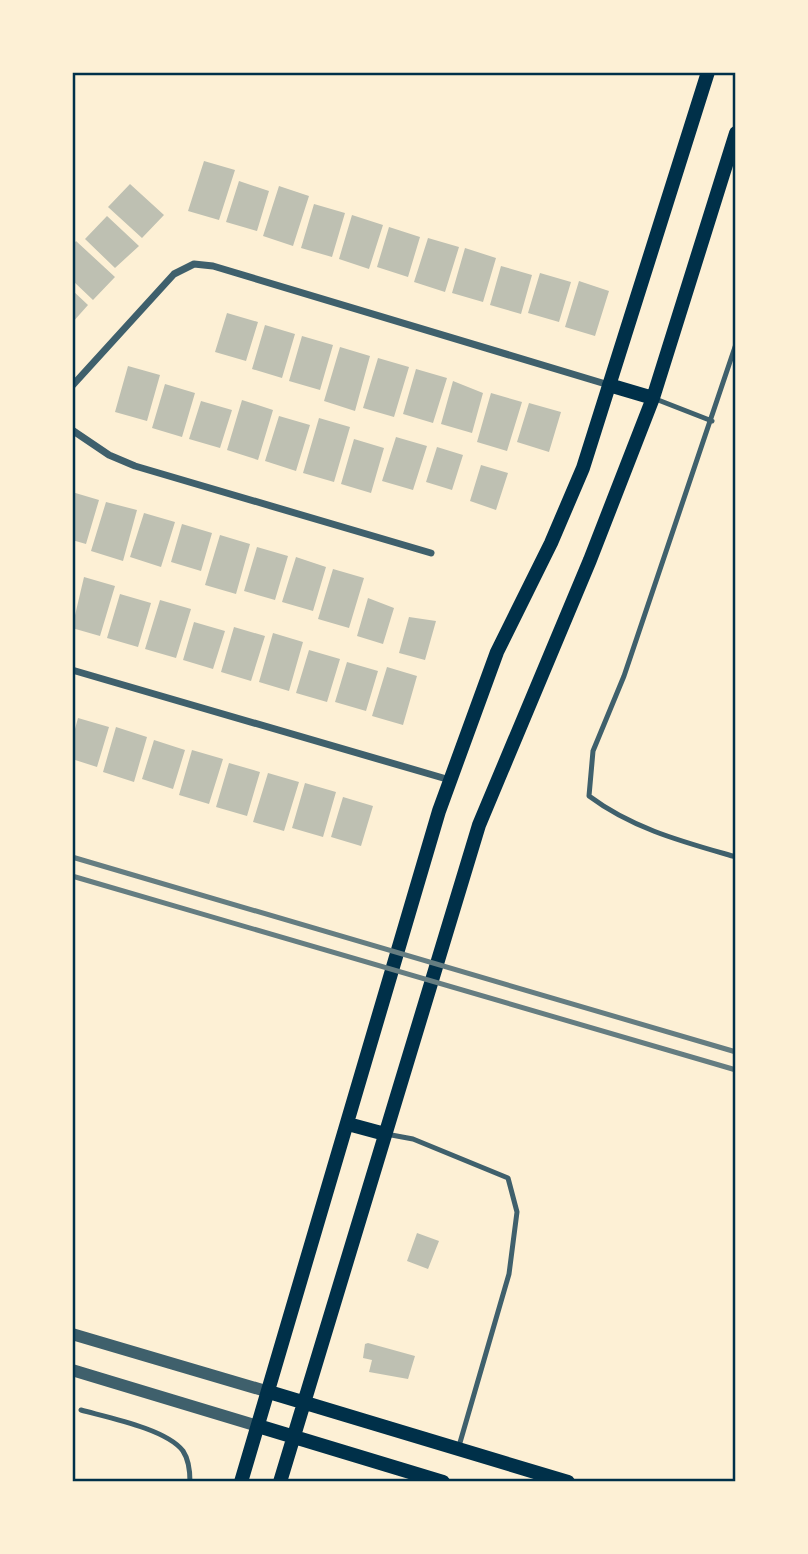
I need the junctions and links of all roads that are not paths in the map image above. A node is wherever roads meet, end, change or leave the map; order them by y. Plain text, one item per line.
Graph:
1 (708, 72) edge
2 (736, 133) edge
3 (736, 344) edge
4 (609, 385) junction
5 (72, 386) edge
6 (653, 398) junction
7 (712, 421) junction
8 (72, 430) edge
9 (431, 553) dead end
10 (72, 670) edge
11 (450, 780) junction
12 (736, 857) edge
13 (348, 1124) junction
14 (386, 1134) junction
15 (72, 1334) edge
16 (72, 1370) edge
17 (269, 1392) junction
18 (304, 1404) junction
19 (81, 1410) dead end
20 (258, 1426) junction
21 (294, 1438) junction
22 (458, 1450) junction
23 (190, 1482) edge
24 (241, 1482) edge
25 (281, 1482) edge
26 (443, 1482) edge
27 (568, 1482) edge

1 - 4 main road
2 - 6 main road
3 - 7 lane
4 - 5 street
4 - 6 main road
4 - 11 main road
6 - 7 lane
6 - 14 main road
7 - 12 lane
8 - 9 street
10 - 11 street
11 - 13 main road
13 - 14 main road
13 - 17 main road
14 - 18 main road
14 - 22 lane
15 - 17 street
16 - 20 street
17 - 18 main road
17 - 20 main road
18 - 21 main road
18 - 22 main road
19 - 23 lane
20 - 21 main road
20 - 24 main road
21 - 25 main road
21 - 26 main road
22 - 27 main road

